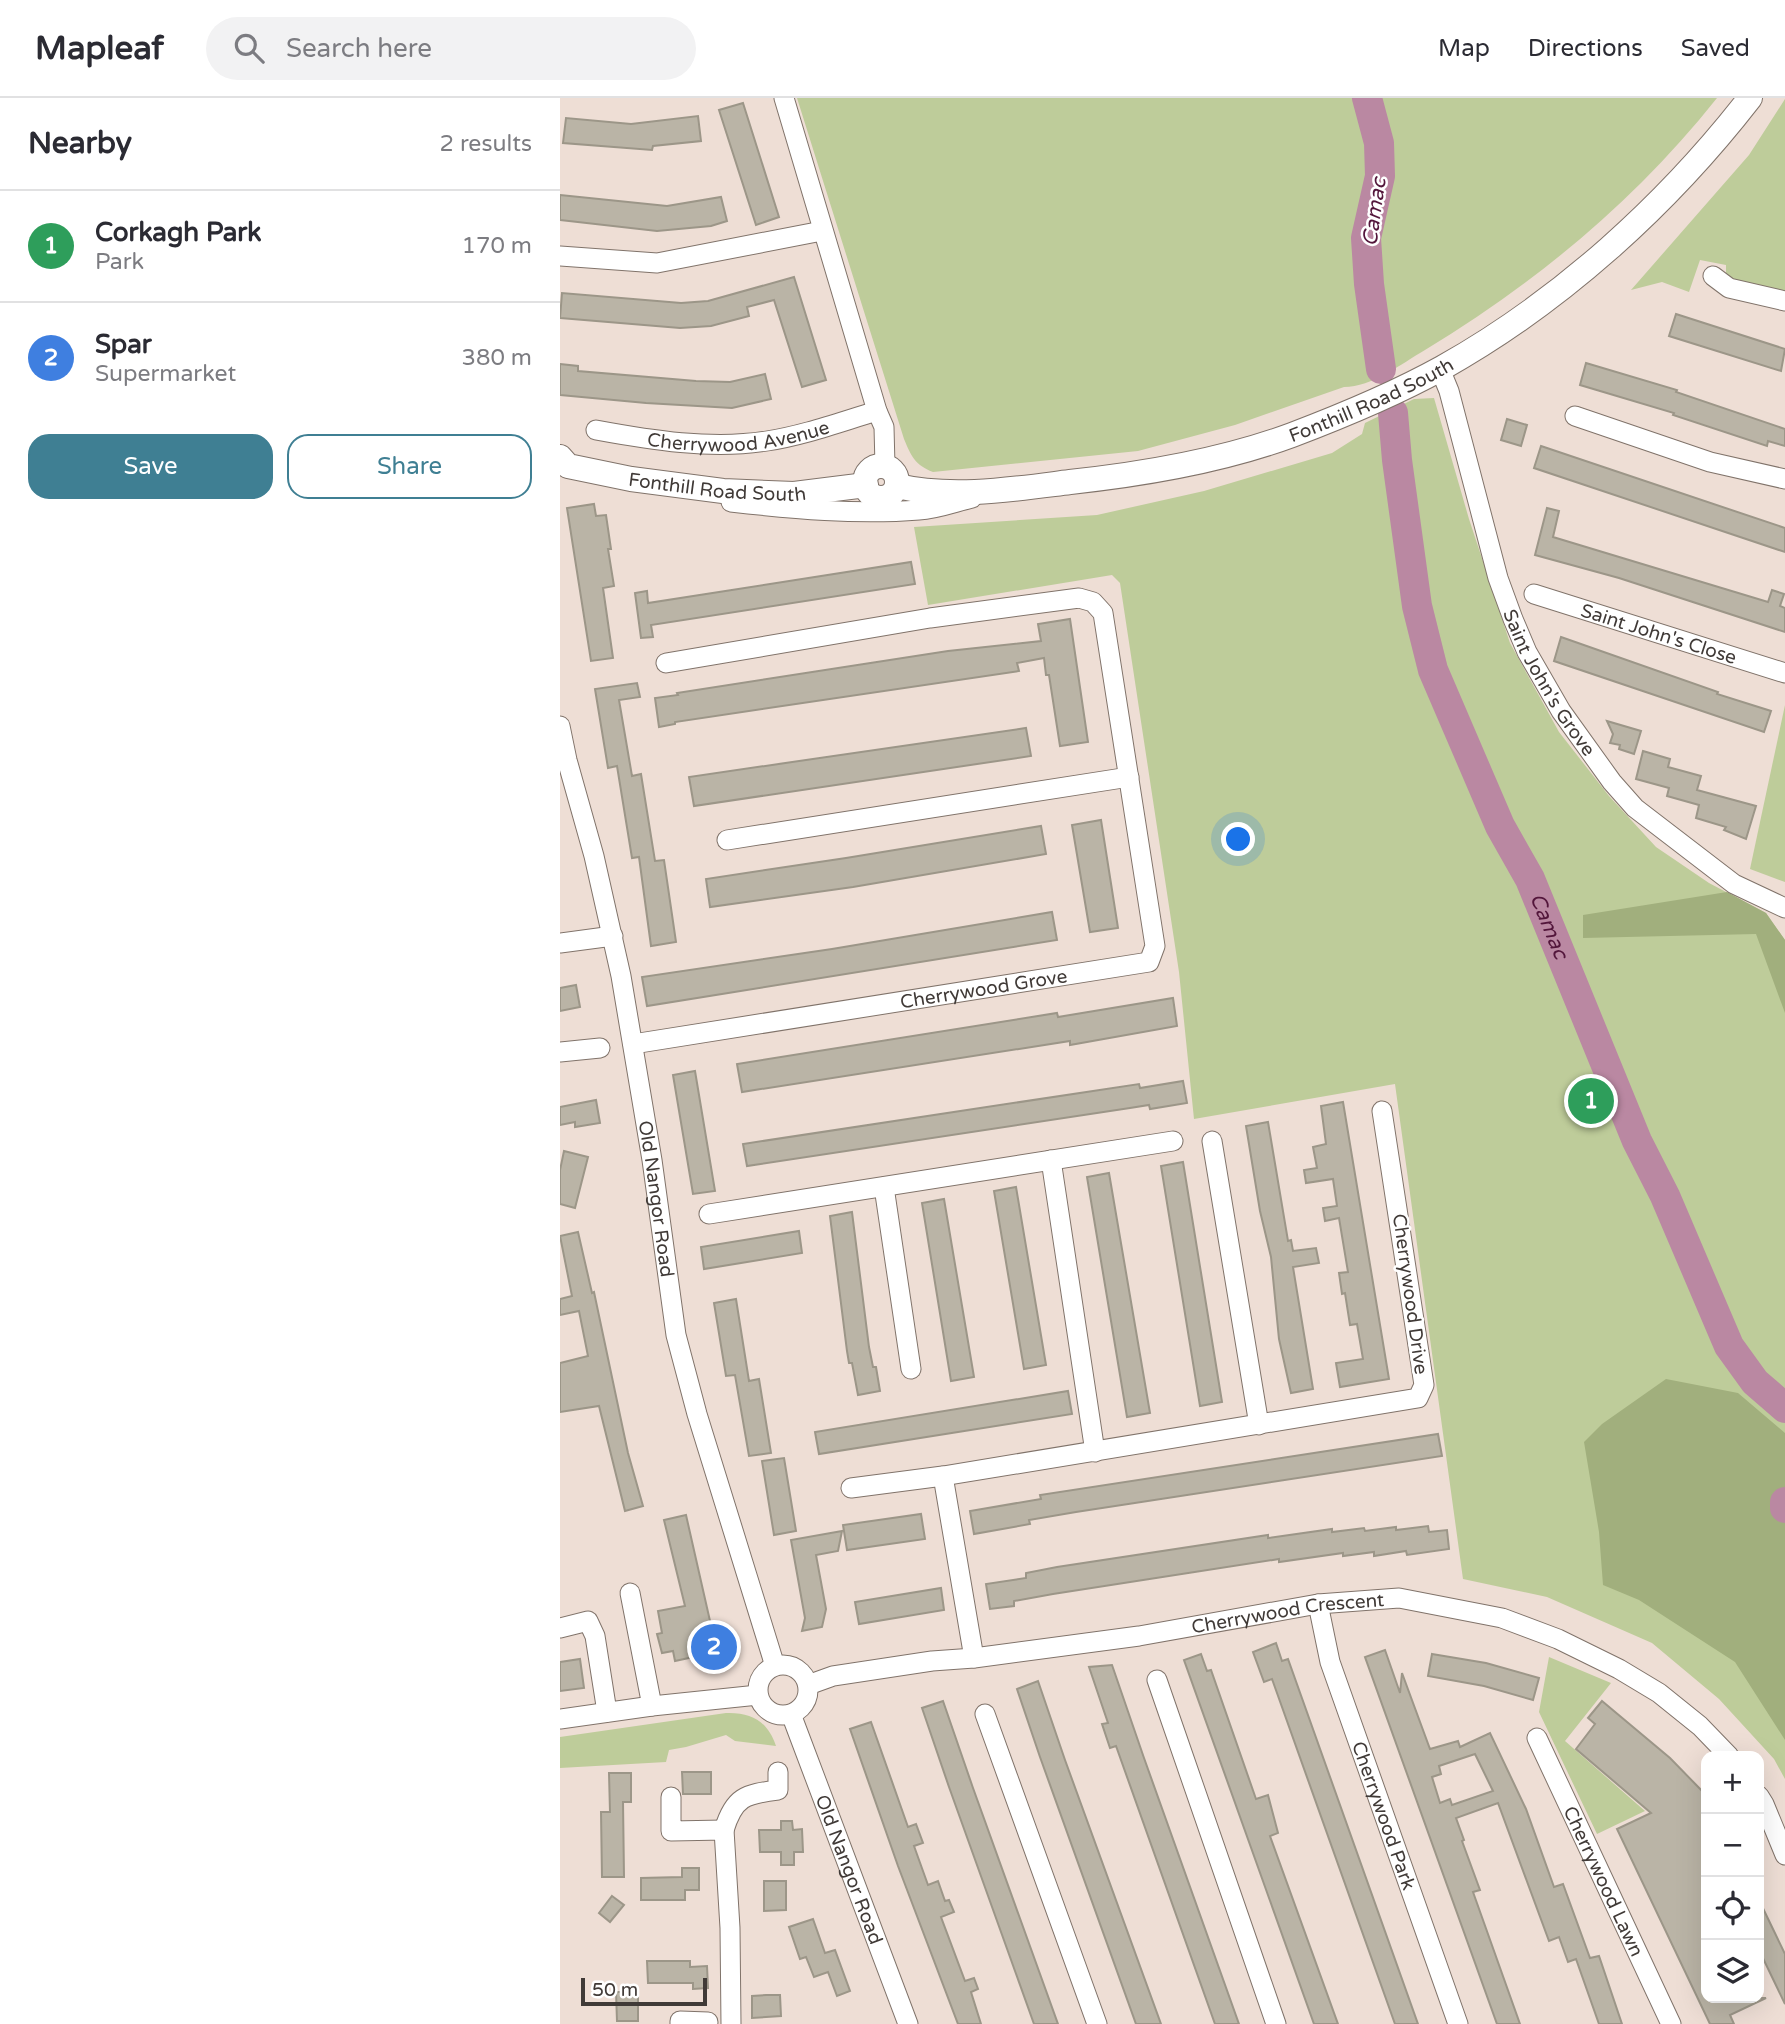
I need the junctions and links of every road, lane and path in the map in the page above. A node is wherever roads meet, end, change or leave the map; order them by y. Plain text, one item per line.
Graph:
1 (784, 98) edge
2 (1750, 98) edge
3 (822, 231) junction
4 (560, 256) edge
5 (1713, 276) dead end
6 (1785, 302) edge
7 (1440, 369) junction
8 (877, 411) junction
9 (1575, 416) dead end
10 (596, 430) dead end
11 (563, 465) edge
12 (891, 476) junction
13 (631, 479) junction
14 (1785, 479) edge
15 (1007, 489) junction
16 (1534, 594) dead end
17 (666, 663) dead end
18 (1785, 673) edge
19 (560, 726) edge
20 (563, 761) edge
21 (1129, 777) junction
22 (727, 840) dead end
23 (1785, 908) edge
24 (612, 936) junction
25 (560, 943) edge
26 (634, 1044) junction
27 (600, 1048) dead end
28 (560, 1052) edge
29 (1382, 1111) dead end
30 (1173, 1141) dead end
31 (1212, 1141) dead end
32 (1051, 1160) junction
33 (884, 1188) junction
34 (709, 1214) dead end
35 (911, 1369) dead end
36 (1259, 1425) junction
37 (1096, 1452) junction
38 (943, 1476) junction
39 (851, 1488) dead end
40 (630, 1593) dead end
41 (1318, 1604) junction
42 (560, 1628) edge
43 (974, 1658) junction
44 (775, 1666) junction
45 (1157, 1681) dead end
46 (808, 1685) junction
47 (758, 1695) junction
48 (652, 1706) junction
49 (607, 1712) junction
50 (791, 1714) junction
51 (985, 1714) dead end
52 (560, 1718) edge
53 (1537, 1738) dead end
54 (1724, 1751) edge
55 (778, 1772) dead end
56 (671, 1797) dead end
57 (1764, 1807) edge
58 (724, 1830) junction
59 (1785, 1855) edge
60 (708, 2022) dead end
61 (680, 2024) edge
62 (731, 2024) edge
63 (908, 2024) edge
64 (1097, 2024) edge
65 (1276, 2024) edge
66 (1458, 2024) edge
67 (1671, 2024) edge

1 - 3 street
2 - 7 main road, Fonthill Road South
3 - 4 street
3 - 8 street
5 - 6 street
7 - 15 main road, Fonthill Road South
7 - 23 street, Saint John's Grove
8 - 10 street, Cherrywood Avenue
8 - 12 street
9 - 14 street
11 - 13 main road, Fonthill Road South
12 - 13 main road, Fonthill Road South
12 - 15 main road, Fonthill Road South
13 - 15 street
16 - 18 street, Saint John's Close
17 - 21 street, Cherrywood Grove
19 - 20 street, Old Nangor Road
20 - 24 street, Old Nangor Road
21 - 22 street
21 - 26 street, Cherrywood Grove
24 - 25 street
24 - 26 street, Old Nangor Road
26 - 44 street, Old Nangor Road
27 - 28 street
29 - 36 street, Cherrywood Drive
30 - 32 street
31 - 36 street
32 - 33 street
32 - 37 street
33 - 34 street
33 - 35 street
36 - 37 street, Cherrywood Drive
37 - 38 street, Cherrywood Drive
38 - 39 street, Cherrywood Drive
38 - 43 street
40 - 48 street
41 - 43 street, Cherrywood Crescent
41 - 54 street, Cherrywood Crescent
41 - 66 street, Cherrywood Park
42 - 49 street
43 - 46 street, Cherrywood Crescent
44 - 46 street
44 - 47 street
45 - 65 street
46 - 50 street
47 - 48 street
47 - 50 street
48 - 49 street
49 - 52 street
50 - 63 street, Old Nangor Road
51 - 64 street
53 - 67 street, Cherrywood Lawn
55 - 58 street
56 - 58 street
57 - 59 street
58 - 62 street
60 - 61 street

